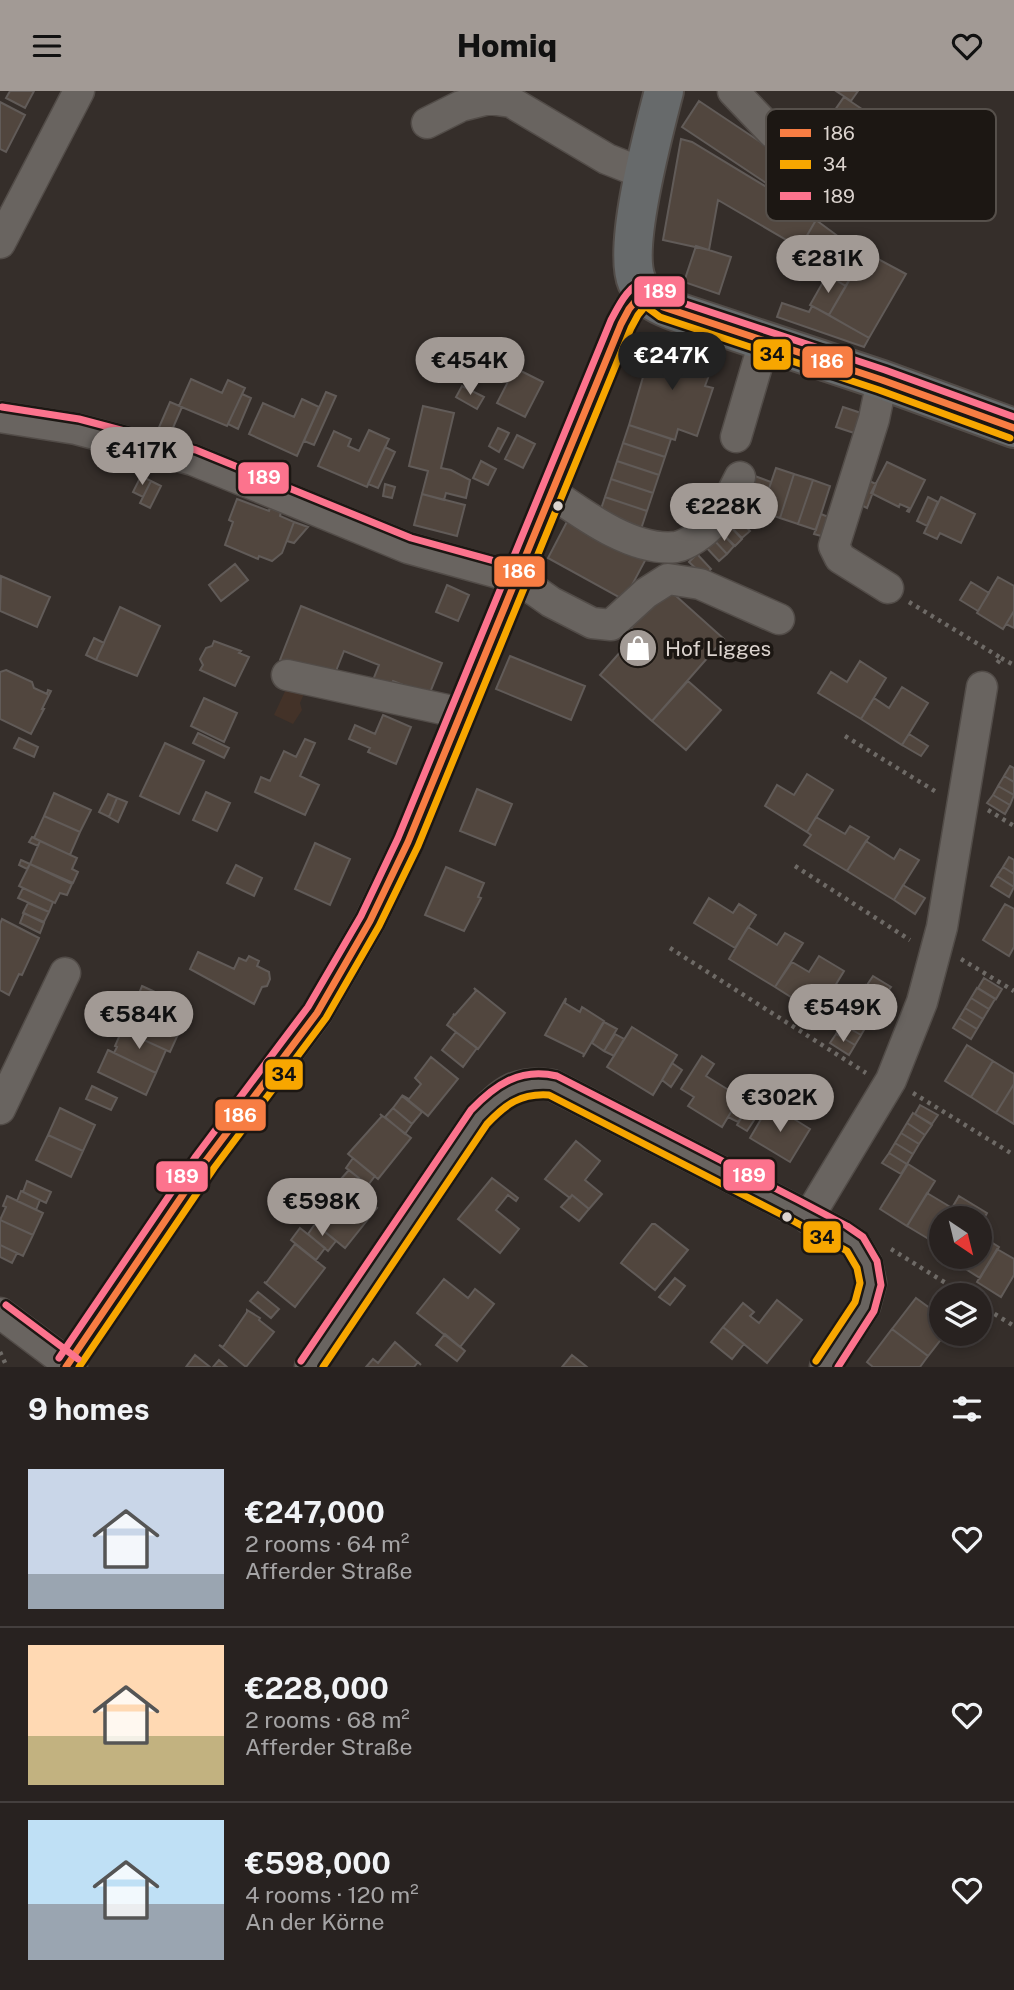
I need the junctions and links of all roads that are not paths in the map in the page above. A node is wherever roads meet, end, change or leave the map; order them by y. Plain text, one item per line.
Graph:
1 (79, 91) edge
2 (664, 91) edge
3 (733, 91) edge
4 (428, 123) dead end
5 (766, 126) edge
6 (645, 174) junction
7 (0, 243) edge
8 (643, 292) junction
9 (764, 342) junction
10 (882, 380) junction
11 (0, 417) edge
12 (1014, 428) edge
13 (736, 436) dead end
14 (740, 477) dead end
15 (552, 493) junction
16 (517, 578) junction
17 (888, 588) road end
18 (779, 619) dead end
19 (287, 675) dead end
20 (982, 687) road end
21 (461, 713) junction
22 (65, 973) dead end
23 (0, 1109) edge
24 (808, 1218) junction
25 (0, 1313) edge
26 (69, 1366) edge
27 (310, 1367) edge
28 (825, 1367) edge

1 - 7 street
2 - 6 main road
3 - 5 street
4 - 6 street
6 - 8 main road
8 - 9 main road
8 - 15 street
9 - 10 main road
9 - 13 street
10 - 12 main road
10 - 17 street
11 - 16 street
14 - 15 street
15 - 16 street
16 - 18 street
16 - 21 street
19 - 21 street
20 - 24 street
21 - 26 street
22 - 23 street
24 - 27 street
24 - 28 street
25 - 26 street

